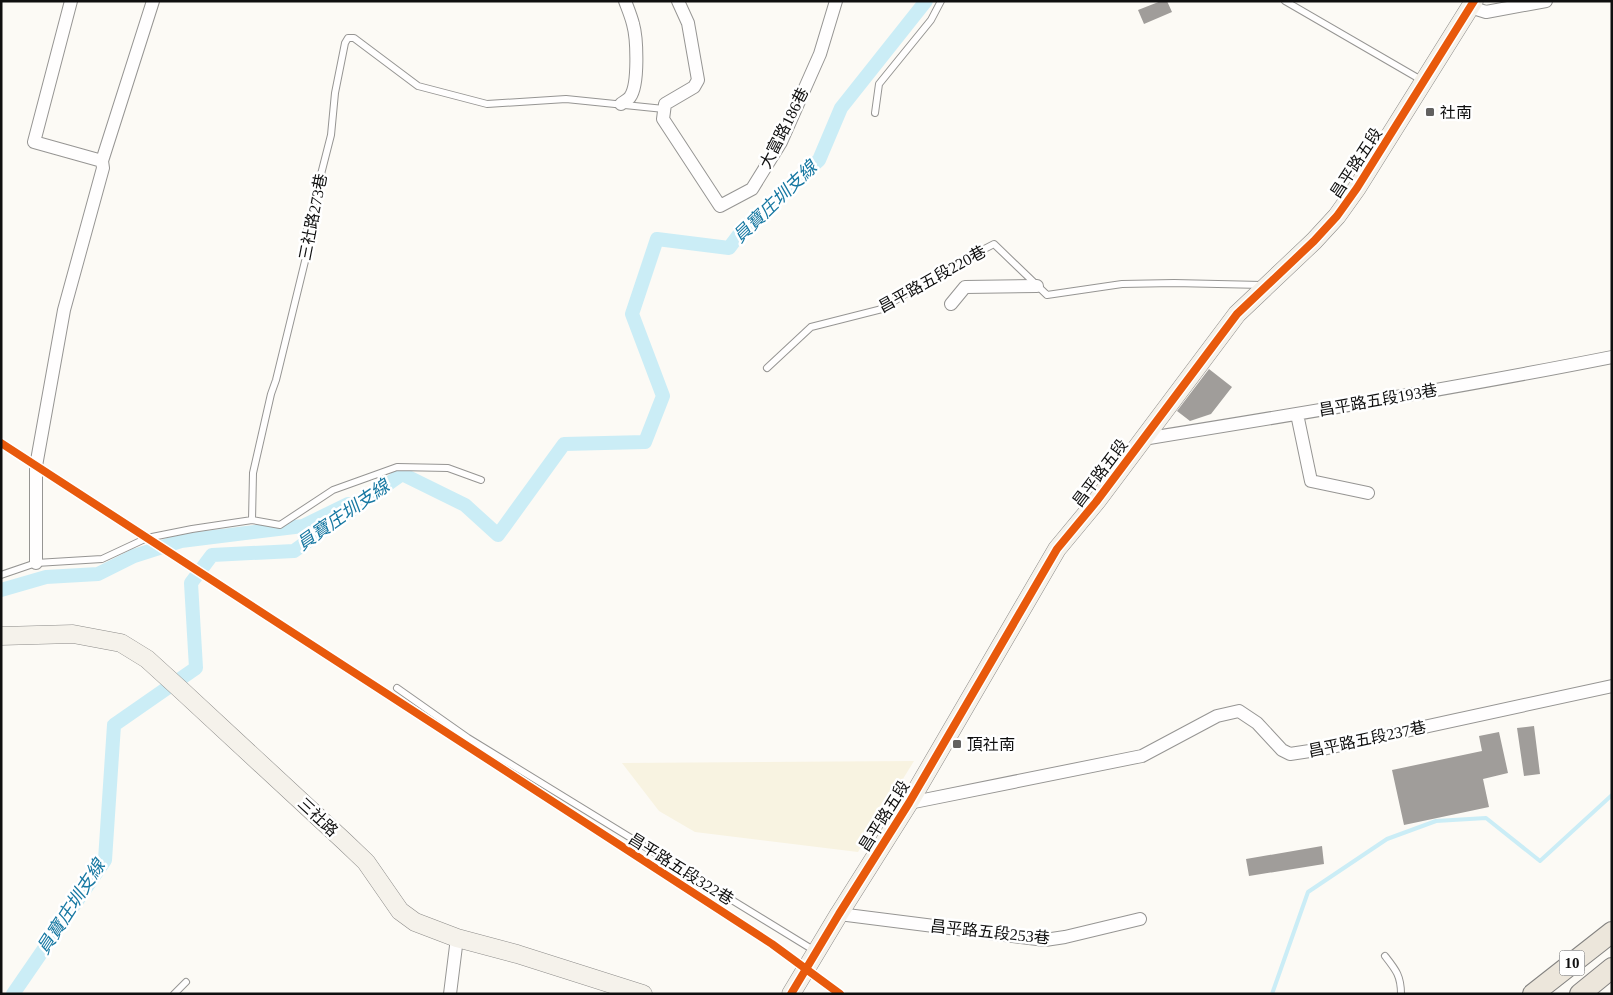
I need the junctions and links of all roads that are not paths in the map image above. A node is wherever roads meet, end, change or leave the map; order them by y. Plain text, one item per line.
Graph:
1 (71, 1) edge
2 (153, 1) edge
3 (625, 1) edge
4 (678, 1) edge
5 (836, 1) edge
6 (941, 1) edge
7 (1285, 1) edge
8 (1546, 1) edge
9 (1472, 4) edge
10 (1424, 82) junction
11 (621, 104) junction
12 (664, 108) junction
13 (875, 113) dead end
14 (102, 161) junction
15 (1266, 285) junction
16 (1038, 286) junction
17 (951, 304) dead end
18 (1612, 357) edge
19 (767, 368) dead end
20 (1297, 414) junction
21 (1143, 439) junction
22 (481, 480) dead end
23 (1368, 493) dead end
24 (252, 520) junction
25 (36, 563) junction
26 (1, 575) edge
27 (1, 636) edge
28 (1612, 686) edge
29 (397, 688) dead end
30 (909, 803) junction
31 (839, 914) junction
32 (1140, 919) dead end
33 (1612, 932) edge
34 (457, 938) junction
35 (816, 952) junction
36 (1386, 956) dead end
37 (1612, 968) edge
38 (186, 982) dead end
39 (174, 994) edge
40 (450, 994) edge
41 (643, 994) edge
42 (791, 994) edge
43 (1401, 994) edge
44 (1533, 994) edge
45 (1580, 994) edge

1 - 14 street
2 - 14 street
3 - 11 street
4 - 12 street
5 - 12 street, 大富路186巷
6 - 13 lane
7 - 10 lane
8 - 9 street
9 - 10 street, 昌平路五段
10 - 15 street, 昌平路五段
11 - 12 lane
11 - 24 lane, 三社路273巷
14 - 25 street
15 - 16 lane, 昌平路五段220巷
15 - 21 street, 昌平路五段
16 - 17 street, 昌平路五段220巷
16 - 19 lane, 昌平路五段220巷
18 - 20 street, 昌平路五段193巷
20 - 21 street, 昌平路五段193巷
20 - 23 street
21 - 30 street, 昌平路五段
22 - 24 lane
24 - 25 lane
25 - 26 lane
27 - 34 street, 三社路
28 - 30 street, 昌平路五段237巷
29 - 35 lane, 昌平路五段322巷
30 - 31 street, 昌平路五段
31 - 32 street, 昌平路五段253巷
31 - 35 street, 昌平路五段
33 - 44 main road, 10
34 - 40 street
34 - 41 street, 三社路
35 - 42 street, 昌平路五段
36 - 43 lane
37 - 45 main road, 10
38 - 39 lane

